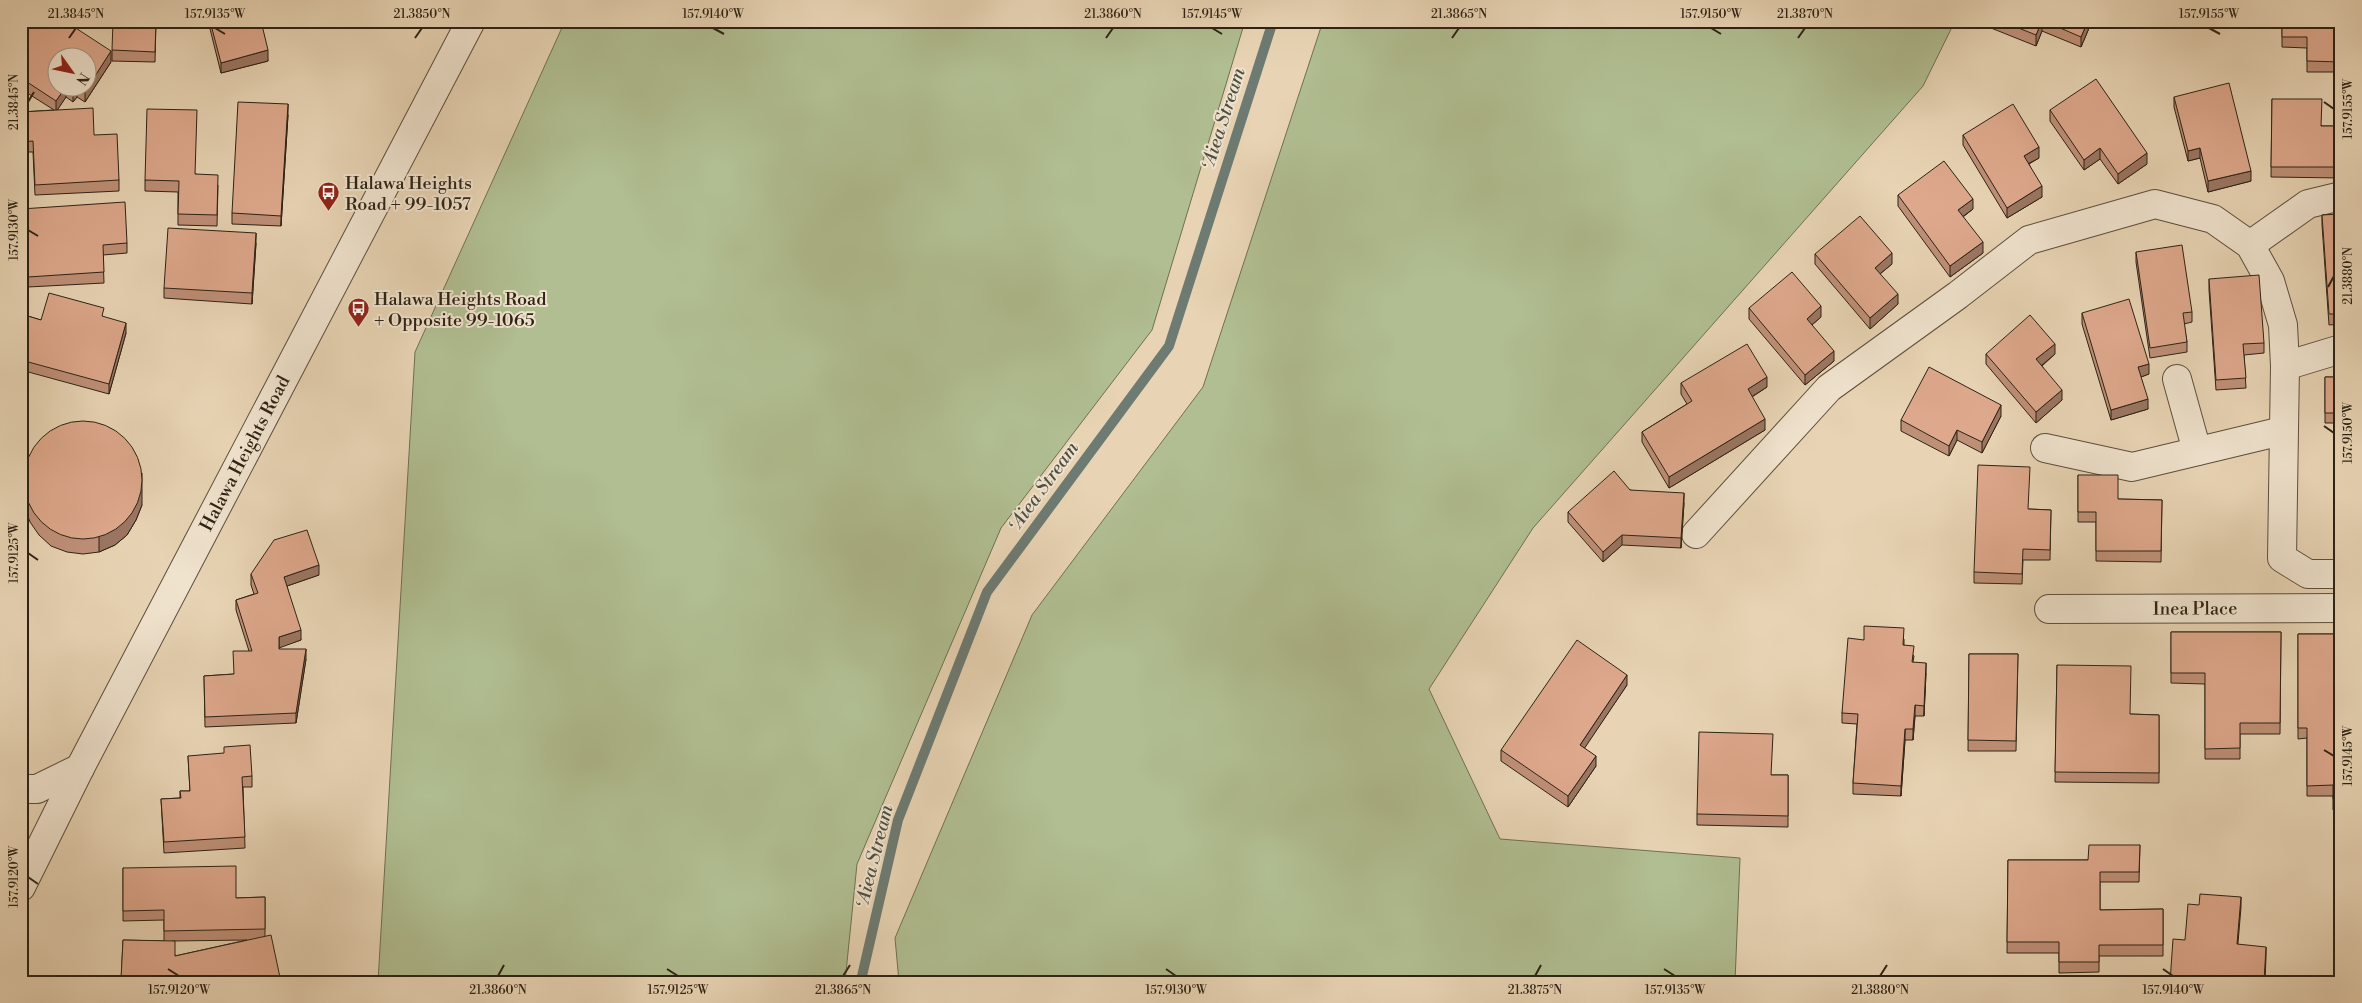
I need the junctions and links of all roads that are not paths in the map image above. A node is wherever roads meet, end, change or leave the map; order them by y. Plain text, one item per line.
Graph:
1 (471, 21) edge
2 (2341, 196) edge
3 (2250, 245) junction
4 (2341, 349) edge
5 (2284, 366) junction
6 (2177, 379) dead end
7 (2282, 431) junction
8 (2045, 448) dead end
9 (2197, 451) junction
10 (1696, 534) dead end
11 (2341, 574) edge
12 (2341, 608) edge
13 (2048, 609) dead end
14 (80, 768) junction
15 (21, 789) edge
16 (21, 887) edge

1 - 14 street, Halawa Heights Road
2 - 3 street
3 - 5 street
3 - 10 street
4 - 5 street
5 - 7 street
6 - 9 street
7 - 9 street
7 - 11 street
8 - 9 street
12 - 13 street, Inea Place
14 - 15 street
14 - 16 street, Halawa Heights Road

